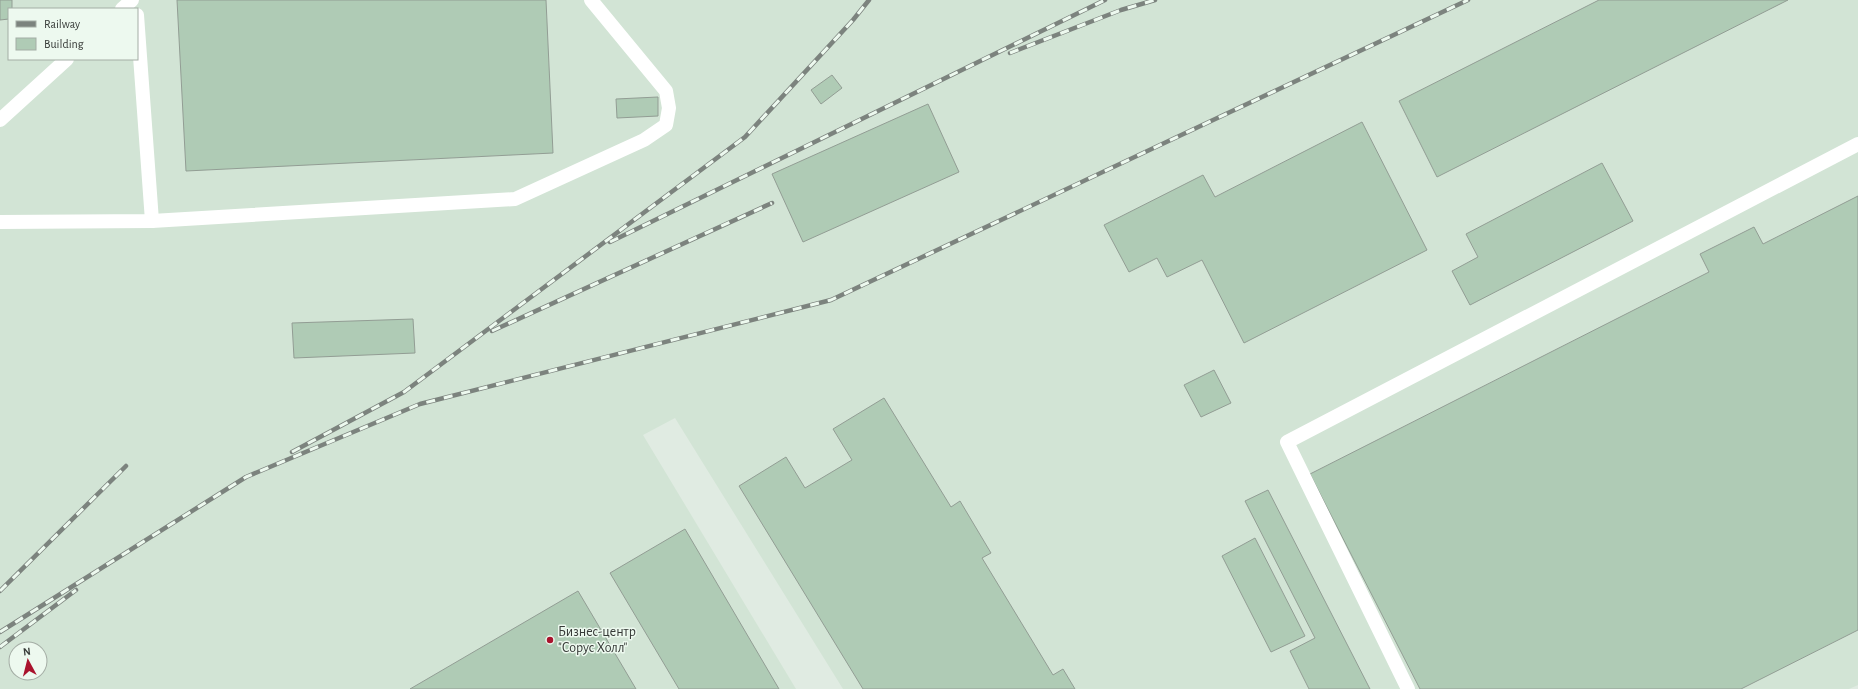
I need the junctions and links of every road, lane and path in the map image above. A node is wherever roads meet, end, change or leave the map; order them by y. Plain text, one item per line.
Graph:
1 (132, 0) edge
2 (591, 0) edge
3 (123, 8) edge
4 (138, 29) edge
5 (66, 60) edge
6 (0, 120) edge
7 (1858, 144) edge
8 (152, 221) junction
9 (0, 222) edge
10 (1408, 689) edge

1 - 3 lane
2 - 8 lane
4 - 8 lane
5 - 6 lane
7 - 10 lane
8 - 9 lane

